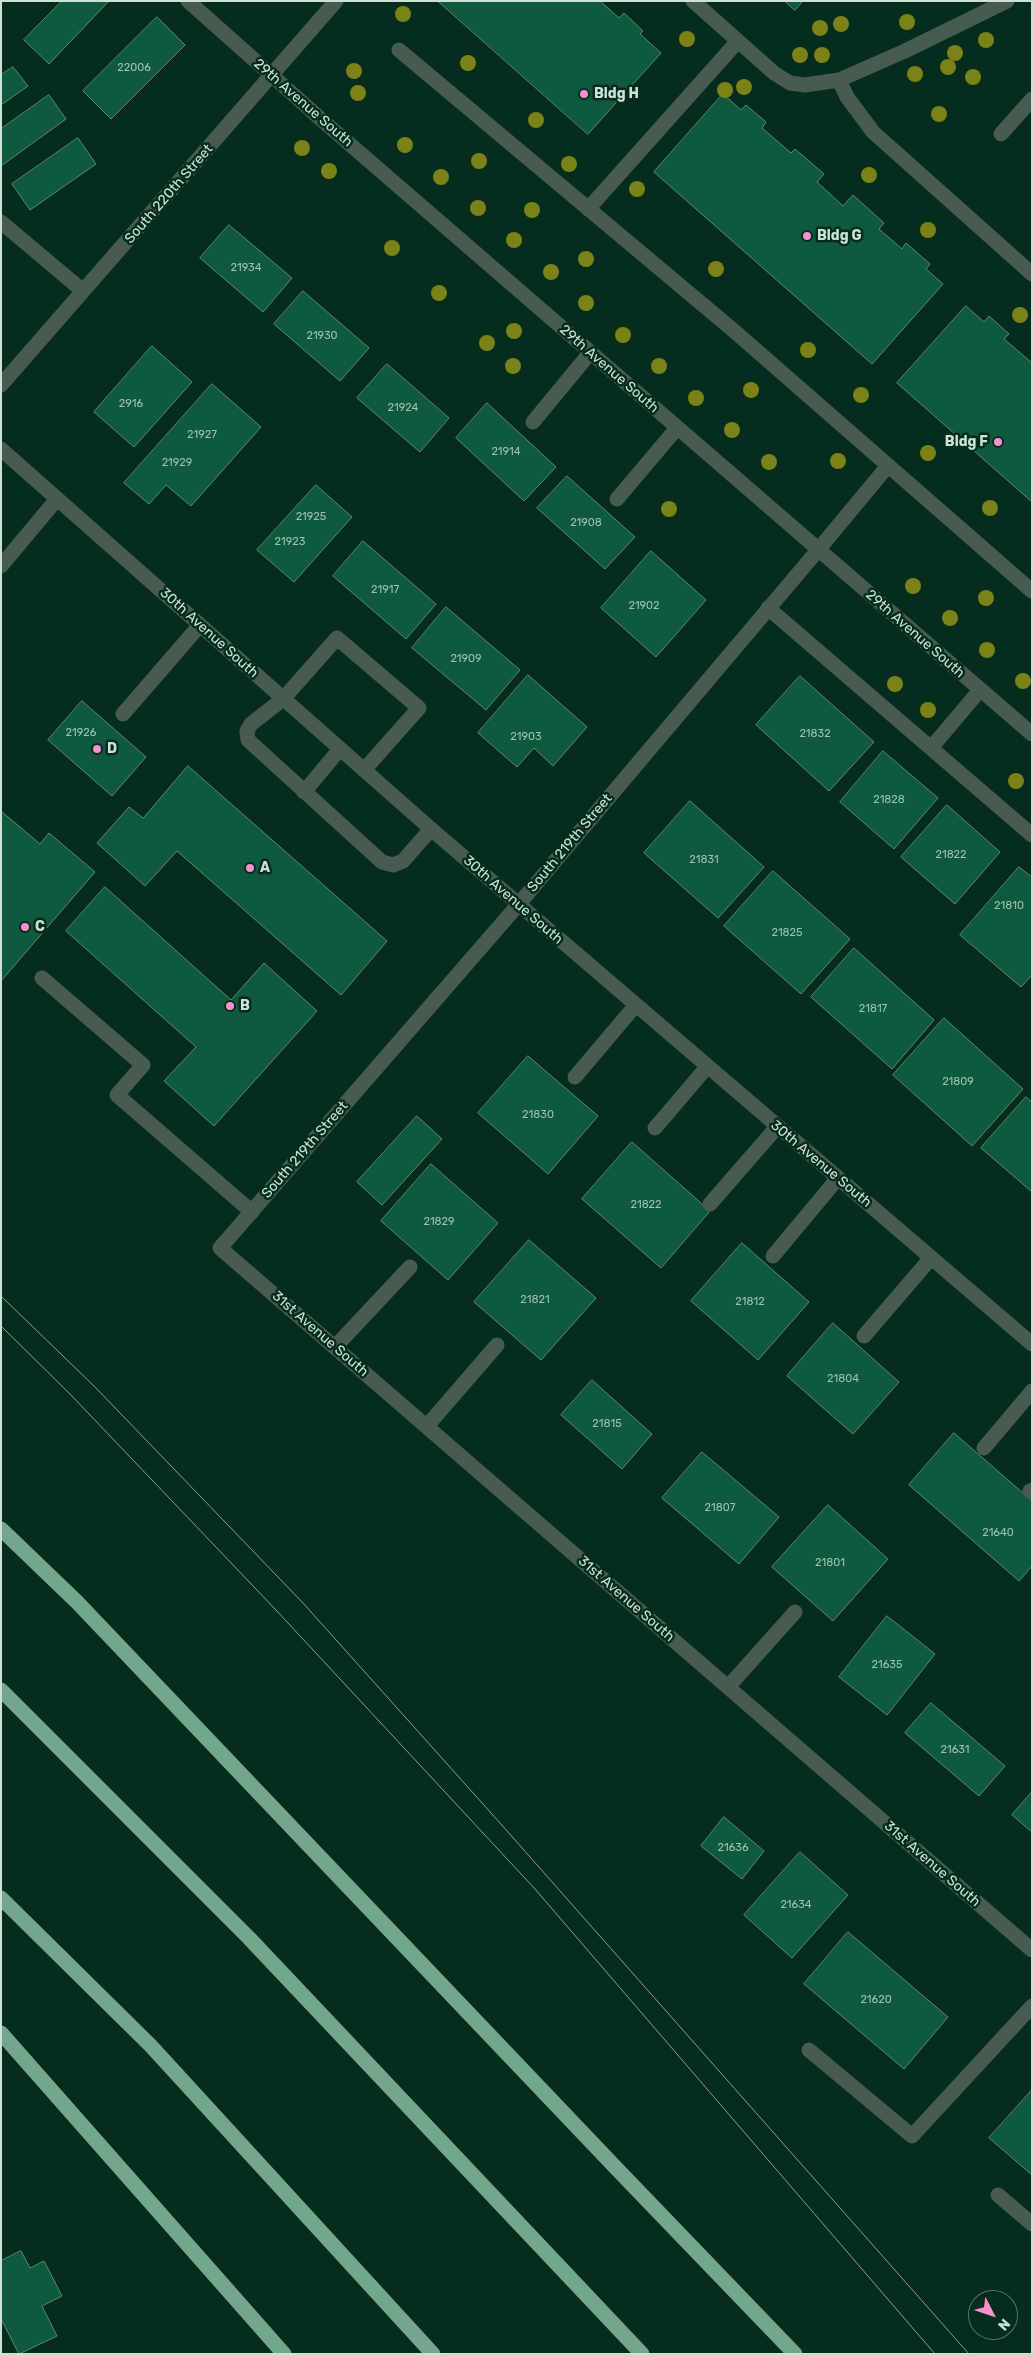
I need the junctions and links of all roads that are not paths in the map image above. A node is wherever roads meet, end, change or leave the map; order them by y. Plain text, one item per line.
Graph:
1 (188, 1) edge
2 (336, 1) edge
3 (693, 1) edge
4 (1007, 1) edge
5 (738, 41) junction
6 (398, 50) dead end
7 (272, 77) junction
8 (839, 80) junction
9 (1032, 99) edge
10 (1001, 134) dead end
11 (588, 209) junction
12 (1, 222) edge
13 (1032, 274) edge
14 (84, 291) junction
15 (590, 353) junction
16 (1, 385) edge
17 (533, 422) dead end
18 (677, 428) junction
19 (1, 449) edge
20 (887, 466) junction
21 (57, 499) junction
22 (617, 499) dead end
23 (818, 550) junction
24 (1, 566) edge
25 (1032, 591) edge
26 (768, 608) junction
27 (200, 625) junction
28 (980, 690) junction
29 (283, 699) junction
30 (123, 714) dead end
31 (1032, 734) edge
32 (931, 748) junction
33 (340, 749) junction
34 (364, 770) junction
35 (304, 792) junction
36 (431, 829) junction
37 (1032, 834) edge
38 (518, 905) junction
39 (42, 978) dead end
40 (635, 1006) junction
41 (707, 1067) junction
42 (575, 1077) dead end
43 (777, 1126) junction
44 (655, 1128) dead end
45 (838, 1178) junction
46 (710, 1204) dead end
47 (252, 1212) junction
48 (220, 1248) joint
49 (772, 1256) dead end
50 (931, 1258) junction
51 (410, 1267) dead end
52 (864, 1336) dead end
53 (1032, 1344) edge
54 (497, 1345) dead end
55 (336, 1347) junction
56 (1032, 1391) edge
57 (426, 1426) junction
58 (984, 1448) dead end
59 (1, 1529) edge
60 (795, 1612) dead end
61 (728, 1687) junction
62 (1, 1690) edge
63 (1, 1898) edge
64 (1032, 1950) edge
65 (1032, 2006) edge
66 (1, 2033) edge
67 (809, 2050) dead end
68 (616, 2170) junction
69 (998, 2194) dead end
70 (1032, 2224) edge
71 (284, 2354) edge
72 (433, 2354) edge
73 (642, 2354) edge
74 (782, 2354) edge
75 (795, 2354) edge

1 - 7 street, 29th Avenue South
2 - 7 street, South 220th Street
3 - 5 street
4 - 8 street
5 - 8 street
5 - 11 street
6 - 11 street
7 - 14 street, South 220th Street
7 - 15 street, 29th Avenue South
8 - 13 street
9 - 10 street
11 - 20 street
12 - 14 street
14 - 16 street, South 220th Street
15 - 17 street
15 - 18 street, 29th Avenue South
18 - 22 street
18 - 23 street, 29th Avenue South
19 - 21 street, 30th Avenue South
20 - 23 street, South 219th Street
20 - 25 street
21 - 24 street
21 - 27 street, 30th Avenue South
23 - 26 street, South 219th Street
23 - 28 street, 29th Avenue South
26 - 32 street
26 - 38 street, South 219th Street
27 - 29 street, 30th Avenue South
27 - 30 street
28 - 31 street, 29th Avenue South
28 - 32 street
29 - 33 street, 30th Avenue South
29 - 34 street
29 - 35 street
32 - 37 street
33 - 34 street, 30th Avenue South
33 - 35 street
34 - 36 street, 30th Avenue South
35 - 36 street
36 - 38 street, 30th Avenue South
38 - 40 street, 30th Avenue South
38 - 47 street, South 219th Street
39 - 47 street
40 - 41 street, 30th Avenue South
40 - 42 street
41 - 43 street, 30th Avenue South
41 - 44 street
43 - 45 street, 30th Avenue South
43 - 46 street
45 - 49 street
45 - 50 street, 30th Avenue South
47 - 48 street, South 219th Street
48 - 55 street, 31st Avenue South
50 - 52 street
50 - 53 street, 30th Avenue South
51 - 55 street
54 - 57 street
55 - 57 street, 31st Avenue South
56 - 58 street
57 - 61 street, 31st Avenue South
59 - 68 highway
60 - 61 street
61 - 64 street, 31st Avenue South
62 - 73 highway
63 - 72 highway
65 - 67 street
66 - 71 highway
68 - 74 highway
68 - 75 highway
69 - 70 street

